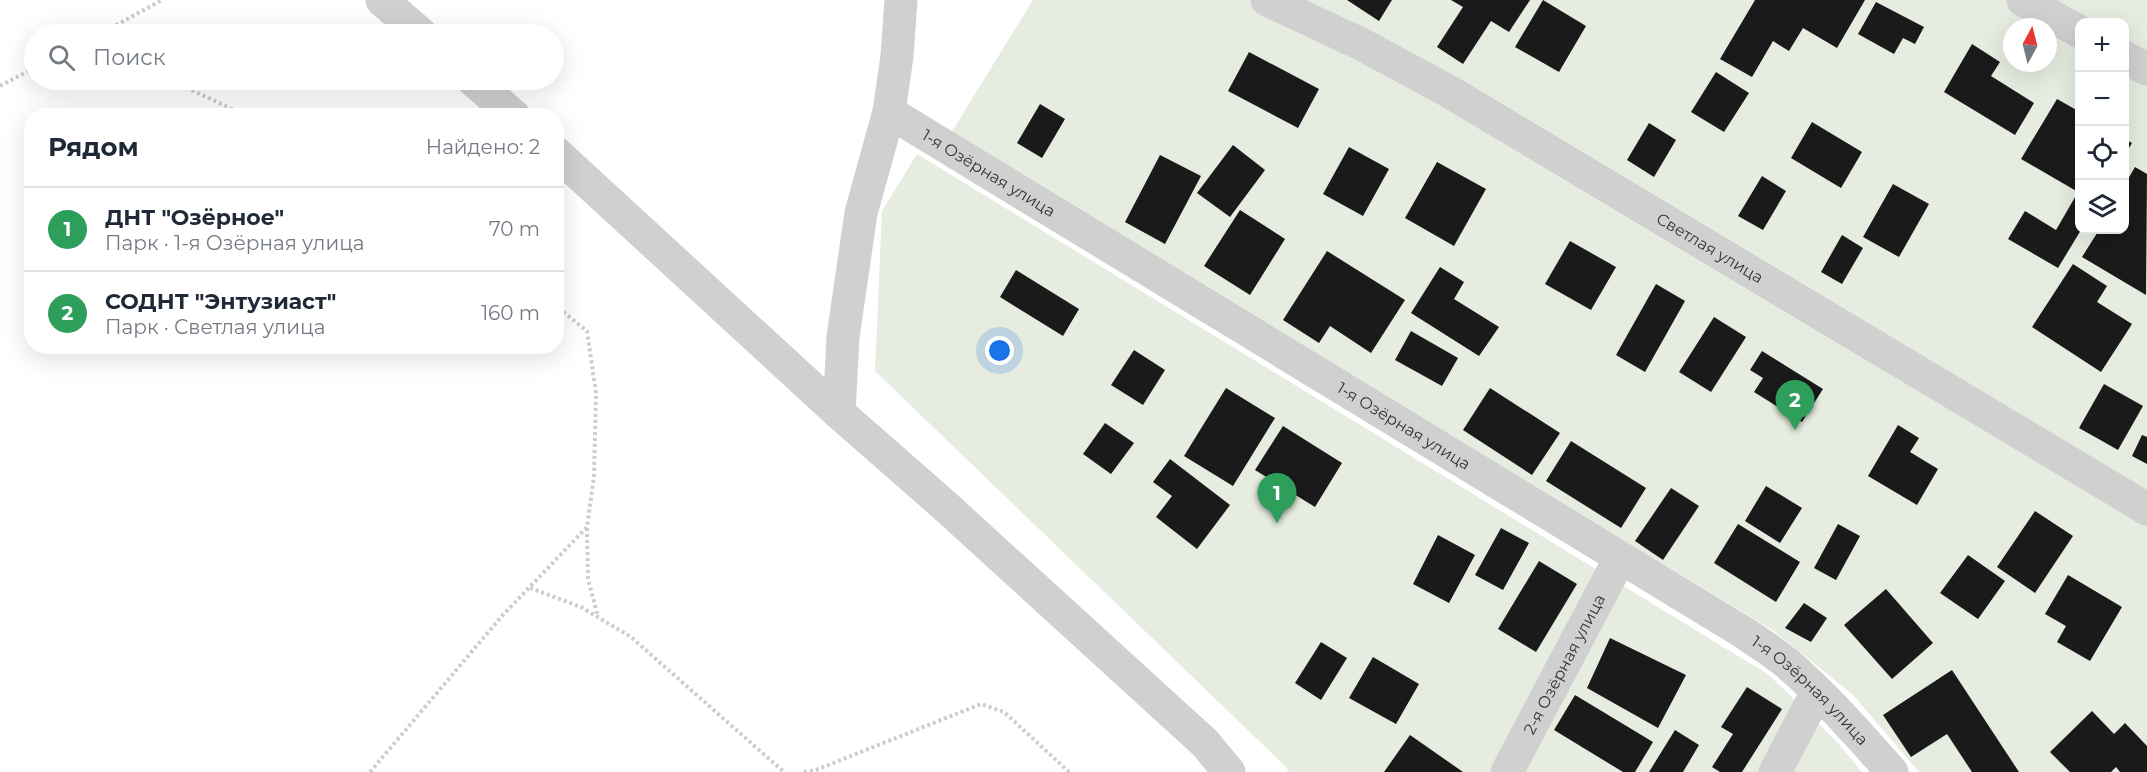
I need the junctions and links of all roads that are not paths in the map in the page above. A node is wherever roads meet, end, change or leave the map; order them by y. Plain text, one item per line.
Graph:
1 (382, 0) edge
2 (901, 0) edge
3 (1267, 0) edge
4 (2023, 0) edge
5 (410, 24) edge
6 (2075, 30) edge
7 (2129, 60) edge
8 (2147, 69) edge
9 (484, 90) edge
10 (505, 108) edge
11 (889, 112) junction
12 (564, 160) edge
13 (839, 413) junction
14 (2147, 509) edge
15 (1620, 558) junction
16 (1817, 692) junction
17 (1229, 772) edge
18 (1507, 772) edge
19 (1775, 772) edge
20 (1892, 772) edge

1 - 5 street
2 - 11 street
3 - 14 street, Светлая улица
4 - 6 street
7 - 8 street
9 - 10 street
11 - 13 street
11 - 15 street, 1-я Озёрная улица
12 - 13 street
13 - 17 street
15 - 16 street, 1-я Озёрная улица
15 - 18 street, 2-я Озёрная улица
16 - 19 street
16 - 20 street, 1-я Озёрная улица

